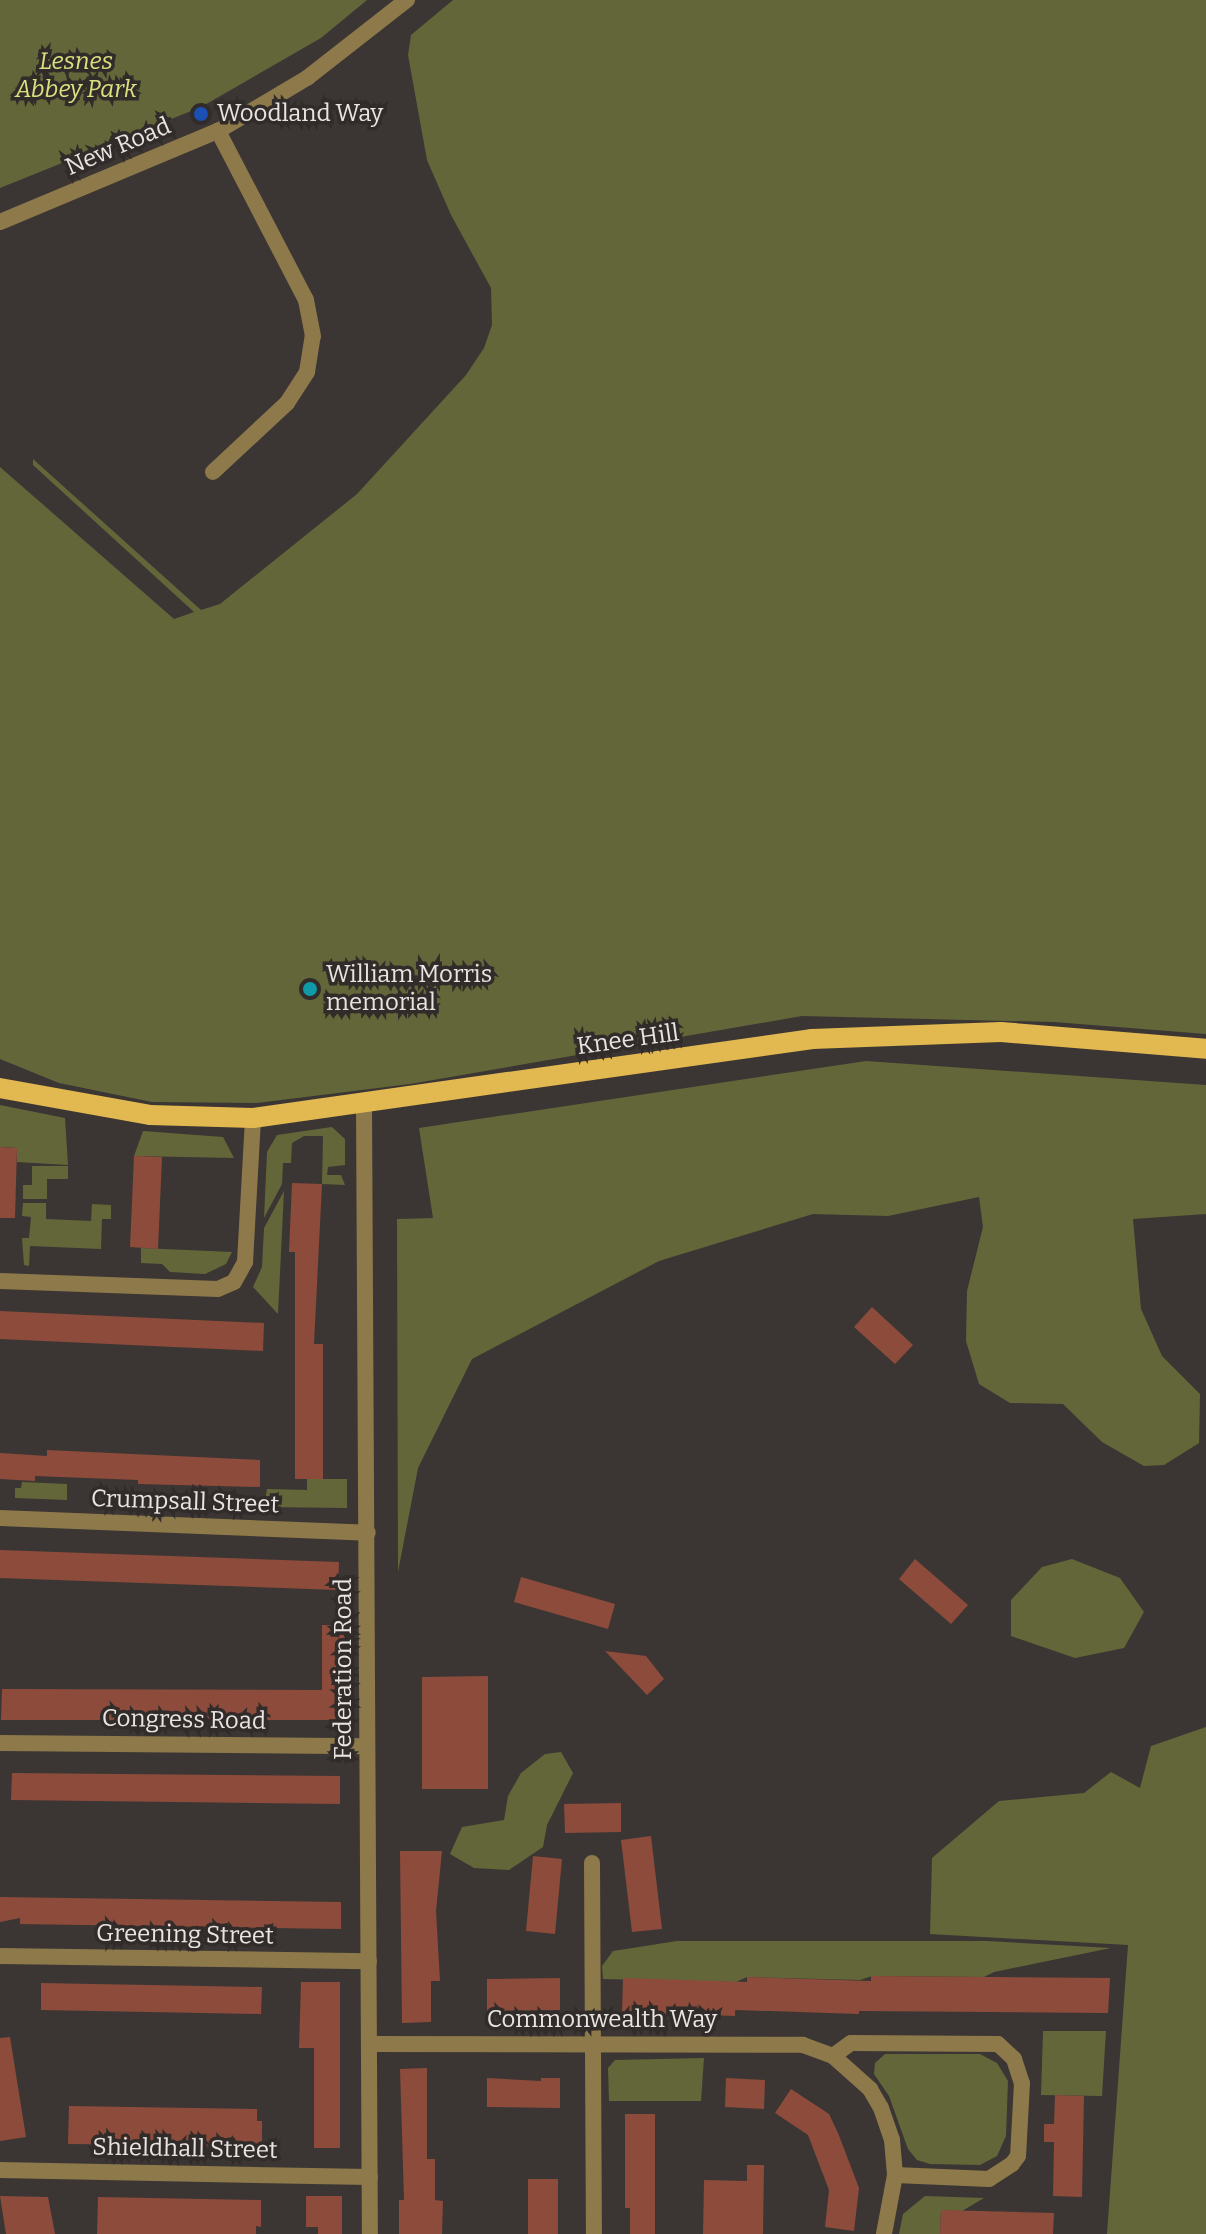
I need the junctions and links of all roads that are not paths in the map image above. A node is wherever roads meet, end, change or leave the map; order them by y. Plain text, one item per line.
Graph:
1 (407, 0) edge
2 (218, 131) junction
3 (0, 222) edge
4 (213, 472) dead end
5 (1206, 1049) edge
6 (0, 1074) edge
7 (0, 1088) edge
8 (60, 1101) junction
9 (364, 1105) junction
10 (253, 1118) junction
11 (0, 1281) edge
12 (0, 1518) edge
13 (368, 1533) junction
14 (0, 1743) edge
15 (367, 1746) junction
16 (592, 1863) dead end
17 (0, 1956) edge
18 (369, 1961) junction
19 (370, 2044) junction
20 (593, 2045) junction
21 (833, 2056) junction
22 (0, 2170) edge
23 (895, 2175) junction
24 (370, 2177) junction
25 (370, 2234) edge
26 (594, 2234) edge
27 (884, 2234) edge

1 - 2 street, New Road
2 - 3 street, New Road
2 - 4 street
5 - 9 main road, Knee Hill
6 - 8 main road, Knee Hill
7 - 8 main road, Knee Hill
8 - 10 main road, Knee Hill
9 - 10 main road, Knee Hill
9 - 13 street, Federation Road
10 - 11 street
12 - 13 street, Crumpsall Street
13 - 15 street, Federation Road
14 - 15 street, Congress Road
15 - 18 street, Federation Road
16 - 20 street
17 - 18 street, Greening Street
18 - 19 street, Federation Road
19 - 20 street, Commonwealth Way
19 - 24 street, Federation Road
20 - 21 street, Commonwealth Way
20 - 26 street
21 - 23 street, Commonwealth Way
21 - 23 street
22 - 24 street, Shieldhall Street
23 - 27 street, Commonwealth Way
24 - 25 street, Federation Road

